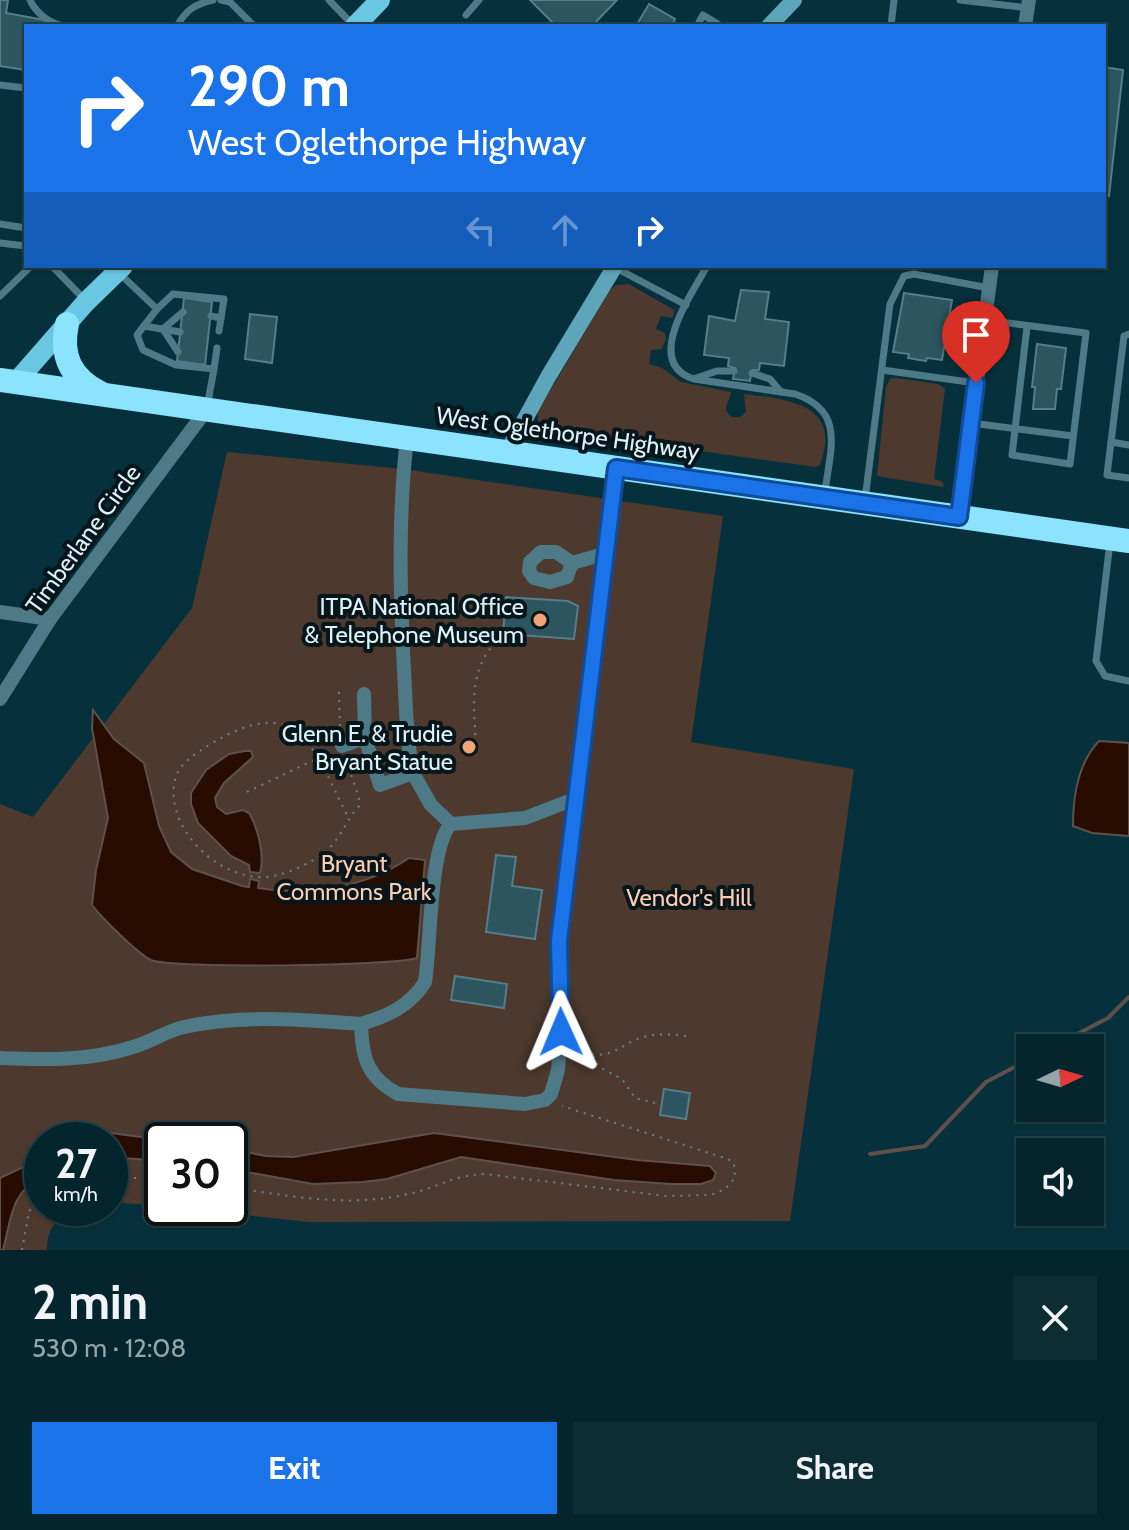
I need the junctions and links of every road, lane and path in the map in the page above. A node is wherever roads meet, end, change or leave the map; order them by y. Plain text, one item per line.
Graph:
1 (30, 0) edge
2 (213, 0) edge
3 (221, 0) edge
4 (329, 0) edge
5 (380, 0) edge
6 (479, 0) edge
7 (794, 0) edge
8 (894, 0) edge
9 (960, 0) edge
10 (1028, 4) edge
11 (466, 15) dead end
12 (55, 24) edge
13 (178, 24) edge
14 (252, 24) edge
15 (353, 24) edge
16 (357, 24) edge
17 (698, 24) edge
18 (718, 24) edge
19 (771, 24) edge
20 (891, 24) edge
21 (1025, 24) edge
22 (0, 85) edge
23 (24, 88) edge
24 (0, 224) edge
25 (24, 228) edge
26 (0, 243) edge
27 (24, 246) edge
28 (29, 268) edge
29 (54, 268) edge
30 (614, 268) edge
31 (617, 268) edge
32 (706, 268) edge
33 (992, 268) edge
34 (120, 269) edge
35 (989, 288) junction
36 (0, 296) edge
37 (86, 302) junction
38 (686, 305) junction
39 (157, 309) junction
40 (183, 312) dead end
41 (211, 316) dead end
42 (221, 318) junction
43 (985, 320) junction
44 (67, 324) junction
45 (144, 326) junction
46 (1027, 327) junction
47 (163, 329) junction
48 (219, 331) dead end
49 (180, 332) dead end
50 (1129, 334) edge
51 (217, 348) dead end
52 (178, 352) dead end
53 (206, 356) dead end
54 (216, 357) junction
55 (214, 369) junction
56 (882, 370) junction
57 (734, 371) dead end
58 (752, 373) dead end
59 (694, 379) junction
60 (8, 381) edge
61 (976, 383) junction
62 (781, 392) junction
63 (102, 394) junction
64 (207, 409) junction
65 (971, 423) junction
66 (1015, 429) junction
67 (1073, 436) junction
68 (407, 438) junction
69 (1111, 442) junction
70 (1129, 445) edge
71 (507, 452) junction
72 (616, 468) junction
73 (1129, 478) edge
74 (824, 498) junction
75 (865, 503) junction
76 (959, 517) junction
77 (1120, 540) edge
78 (604, 554) junction
79 (572, 563) dead end
80 (0, 612) edge
81 (50, 619) junction
82 (503, 638) dead end
83 (1129, 681) edge
84 (339, 692) dead end
85 (364, 694) dead end
86 (0, 699) edge
87 (365, 738) junction
88 (474, 743) dead end
89 (342, 746) junction
90 (318, 758) junction
91 (413, 773) junction
92 (247, 792) dead end
93 (577, 798) junction
94 (348, 817) junction
95 (451, 824) junction
96 (361, 1024) junction
97 (561, 1032) junction
98 (686, 1036) dead end
99 (592, 1054) junction
100 (0, 1058) edge
101 (545, 1100) junction
102 (655, 1103) dead end
103 (248, 1190) edge
104 (25, 1226) edge
105 (22, 1250) edge

1 - 12 lane
2 - 13 lane
3 - 14 lane
4 - 15 lane
5 - 16 main road
6 - 11 lane
7 - 19 street
8 - 20 lane
9 - 10 lane
10 - 21 street
17 - 18 lane
22 - 23 lane
24 - 25 lane
26 - 27 lane
28 - 36 lane
29 - 37 lane
30 - 71 street
31 - 38 lane
32 - 38 lane
33 - 35 street
34 - 37 main road
34 - 39 lane
35 - 43 street
35 - 56 lane
37 - 44 main road
38 - 59 lane
39 - 42 lane
39 - 45 lane
40 - 47 lane
41 - 42 lane
42 - 48 lane
43 - 46 lane
43 - 61 street
44 - 60 main road
44 - 63 highway
45 - 47 lane
45 - 55 lane
46 - 66 lane
46 - 67 lane
47 - 49 lane
47 - 52 lane
50 - 69 lane
51 - 54 lane
53 - 54 lane
54 - 55 lane
55 - 64 lane
56 - 61 lane
56 - 75 lane
57 - 59 lane
58 - 62 lane
59 - 62 lane
60 - 63 highway, West Oglethorpe Highway
61 - 65 street
62 - 74 lane
63 - 64 highway, West Oglethorpe Highway
64 - 68 highway, West Oglethorpe Highway
64 - 81 street, Timberlane Circle
65 - 66 lane
65 - 76 street
66 - 67 lane
66 - 67 lane
68 - 71 highway, West Oglethorpe Highway
68 - 91 street
69 - 70 lane
69 - 73 lane
71 - 72 highway, West Oglethorpe Highway
72 - 74 highway, West Oglethorpe Highway
72 - 78 street
74 - 75 highway, West Oglethorpe Highway
75 - 76 highway, West Oglethorpe Highway
76 - 77 highway, West Oglethorpe Highway
77 - 83 lane
78 - 79 street
78 - 93 street
80 - 81 street
81 - 86 street, Timberlane Circle
82 - 88 path
84 - 89 path
85 - 87 street
87 - 89 street
87 - 91 street
89 - 94 path
90 - 92 path
90 - 94 path
90 - 94 path
91 - 95 street
93 - 95 street
93 - 97 street
95 - 96 street
96 - 100 street
96 - 101 street
97 - 99 path
97 - 101 street
98 - 99 path
99 - 102 path
101 - 103 path
104 - 105 path

